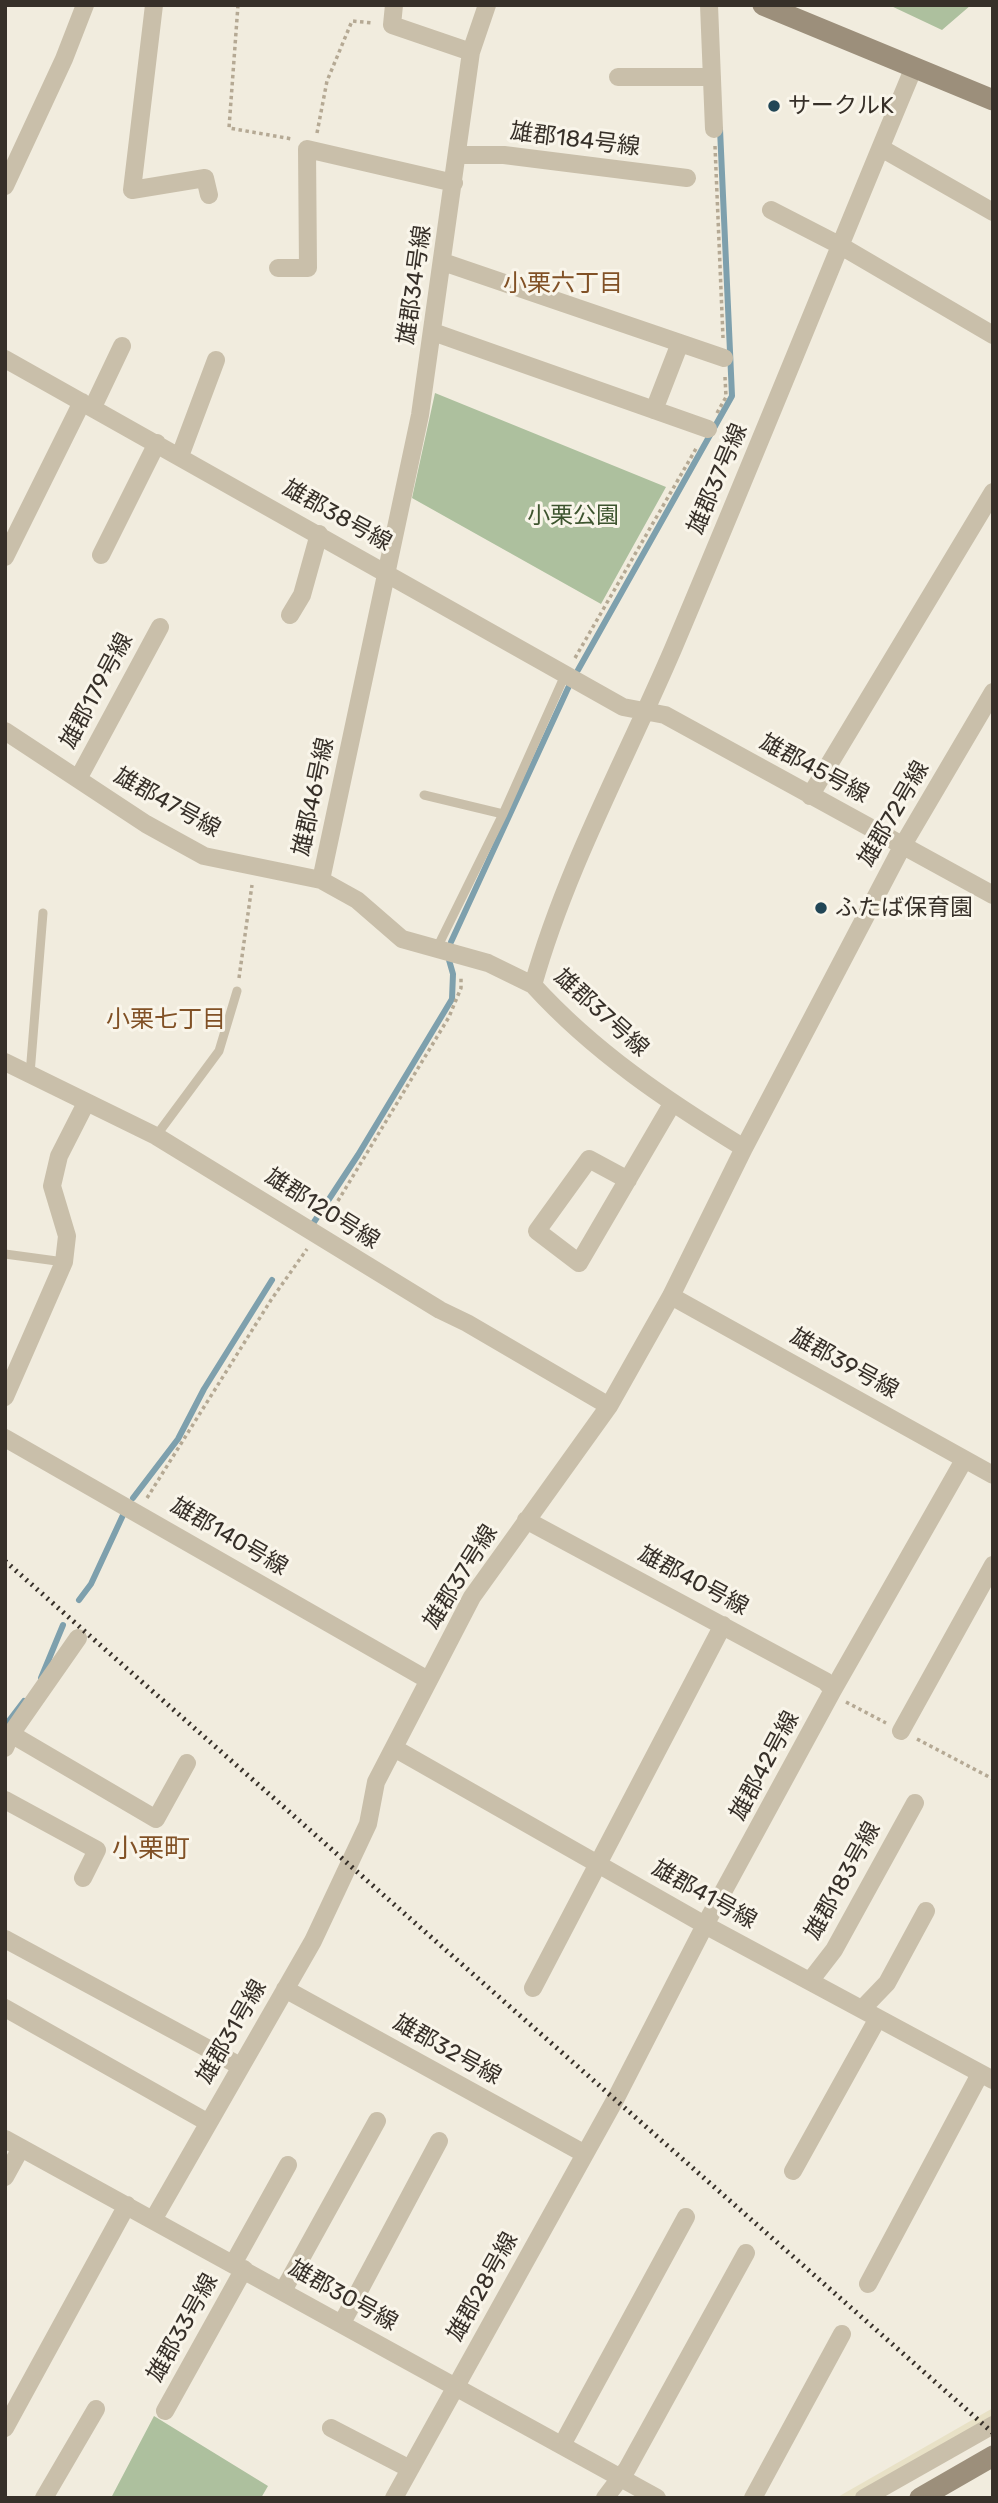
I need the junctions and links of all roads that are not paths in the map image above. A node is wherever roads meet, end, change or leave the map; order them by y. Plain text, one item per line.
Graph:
1 (85, 5) edge
2 (154, 5) edge
3 (394, 5) edge
4 (487, 5) edge
5 (709, 5) edge
6 (763, 5) edge
7 (471, 52) junction
8 (914, 67) junction
9 (618, 77) dead end
10 (712, 77) junction
11 (993, 100) edge
12 (714, 129) dead end
13 (881, 148) junction
14 (458, 155) junction
15 (687, 178) dead end
16 (454, 183) junction
17 (5, 186) edge
18 (209, 195) dead end
19 (771, 210) dead end
20 (993, 212) edge
21 (841, 246) junction
22 (443, 262) junction
23 (278, 268) dead end
24 (433, 332) junction
25 (993, 335) edge
26 (680, 343) junction
27 (122, 346) dead end
28 (724, 358) dead end
29 (5, 359) edge
30 (216, 360) dead end
31 (88, 404) junction
32 (654, 410) junction
33 (708, 429) dead end
34 (157, 443) junction
35 (180, 456) junction
36 (993, 492) edge
37 (319, 534) junction
38 (101, 555) dead end
39 (5, 557) edge
40 (386, 571) junction
41 (290, 615) dead end
42 (160, 627) dead end
43 (565, 675) junction
44 (993, 692) edge
45 (646, 712) junction
46 (5, 731) edge
47 (78, 779) junction
48 (424, 795) dead end
49 (810, 796) junction
50 (503, 814) junction
51 (903, 845) junction
52 (321, 880) junction
53 (993, 895) edge
54 (43, 913) dead end
55 (436, 950) junction
56 (533, 985) junction
57 (237, 990) road end
58 (5, 1062) edge
59 (30, 1074) junction
60 (86, 1103) junction
61 (672, 1104) junction
62 (156, 1136) junction
63 (744, 1148) junction
64 (628, 1180) junction
65 (5, 1254) edge
66 (64, 1262) junction
67 (671, 1296) junction
68 (12, 1363) edge
69 (5, 1397) edge
70 (609, 1406) junction
71 (5, 1438) edge
72 (964, 1460) junction
73 (993, 1475) edge
74 (526, 1520) junction
75 (993, 1565) edge
76 (723, 1625) junction
77 (78, 1638) dead end
78 (428, 1680) junction
79 (833, 1690) junction
80 (901, 1731) dead end
81 (8, 1741) edge
82 (394, 1748) junction
83 (187, 1763) dead end
84 (5, 1800) edge
85 (915, 1802) dead end
86 (597, 1863) junction
87 (347, 1865) joint
88 (83, 1878) dead end
89 (926, 1911) dead end
90 (705, 1925) junction
91 (5, 1939) edge
92 (810, 1982) junction
93 (533, 1987) dead end
94 (285, 1989) junction
95 (5, 2008) edge
96 (862, 2009) junction
97 (878, 2018) junction
98 (240, 2066) junction
99 (986, 2077) edge
100 (615, 2100) joint
101 (377, 2121) dead end
102 (207, 2122) junction
103 (439, 2141) dead end
104 (13, 2144) edge
105 (585, 2154) junction
106 (288, 2165) dead end
107 (793, 2171) dead end
108 (5, 2177) edge
109 (127, 2206) junction
110 (687, 2217) dead end
111 (153, 2220) junction
112 (746, 2253) dead end
113 (239, 2266) junction
114 (868, 2284) dead end
115 (283, 2291) junction
116 (342, 2323) junction
117 (842, 2334) dead end
118 (456, 2386) junction
119 (96, 2409) dead end
120 (165, 2411) dead end
121 (993, 2425) edge
122 (5, 2428) edge
123 (331, 2428) dead end
124 (562, 2445) junction
125 (993, 2456) edge
126 (410, 2469) junction
127 (911, 2472) junction
128 (620, 2478) junction
129 (44, 2498) edge
130 (394, 2498) edge
131 (605, 2498) edge
132 (657, 2498) edge
133 (753, 2498) edge
134 (864, 2498) edge
135 (920, 2498) edge
136 (926, 2498) edge

1 - 17 street
2 - 18 street
3 - 7 street
4 - 7 street, 雄郡34号線
5 - 10 street
6 - 8 main road
7 - 14 street, 雄郡34号線
8 - 11 main road
8 - 13 street, 雄郡37号線
9 - 10 street
10 - 12 street
13 - 20 street
13 - 21 street, 雄郡37号線
14 - 15 street, 雄郡184号線
14 - 16 street, 雄郡34号線
16 - 22 street, 雄郡34号線
16 - 23 street
19 - 21 street
21 - 25 street
21 - 45 street, 雄郡37号線
22 - 24 street, 雄郡34号線
22 - 26 street
24 - 32 street
24 - 40 street, 雄郡34号線
26 - 28 street
26 - 32 street
27 - 31 street
29 - 31 street, 雄郡38号線
30 - 35 street
31 - 34 street, 雄郡38号線
31 - 39 street
32 - 33 street
34 - 35 street, 雄郡38号線
34 - 38 street
35 - 37 street, 雄郡38号線
36 - 49 street
37 - 40 street, 雄郡38号線
37 - 41 street
40 - 43 street, 雄郡38号線
40 - 52 street, 雄郡46号線
42 - 47 street, 雄郡179号線
43 - 45 street, 雄郡38号線
43 - 50 lane
44 - 51 street, 雄郡72号線
45 - 49 street, 雄郡45号線
45 - 56 street, 雄郡37号線
46 - 47 street, 雄郡47号線
47 - 52 street, 雄郡47号線
48 - 50 lane
49 - 51 street, 雄郡45号線
50 - 55 lane
51 - 53 street, 雄郡45号線
51 - 63 street, 雄郡72号線
52 - 55 street, 雄郡46号線
54 - 59 lane
55 - 56 street, 雄郡46号線
56 - 61 street, 雄郡37号線
57 - 62 lane
58 - 59 street, 雄郡120号線
59 - 60 street, 雄郡120号線
60 - 62 street, 雄郡120号線
60 - 66 street
61 - 63 street, 雄郡37号線
61 - 64 street
62 - 70 street, 雄郡120号線
63 - 67 street, 雄郡37号線
64 - 64 street
65 - 66 lane
66 - 68 street
67 - 70 street, 雄郡37号線
67 - 72 street, 雄郡39号線
68 - 69 street
70 - 74 street, 雄郡37号線
71 - 78 street, 雄郡140号線
72 - 73 street, 雄郡39号線
72 - 79 street, 雄郡42号線
74 - 76 street, 雄郡40号線
74 - 78 street, 雄郡37号線
75 - 80 street
76 - 79 street, 雄郡40号線
76 - 86 street
77 - 81 street
78 - 82 street, 雄郡37号線
79 - 90 street, 雄郡42号線
81 - 83 street
82 - 86 street, 雄郡41号線
82 - 87 street, 雄郡37号線
84 - 88 street
85 - 92 street, 雄郡183号線
86 - 90 street, 雄郡41号線
86 - 93 street
87 - 94 street, 雄郡31号線
89 - 96 street
90 - 92 street, 雄郡41号線
90 - 100 street, 雄郡42号線
91 - 98 street
92 - 96 street, 雄郡41号線
94 - 98 street, 雄郡31号線
94 - 105 street, 雄郡32号線
95 - 102 street
96 - 97 street, 雄郡41号線
97 - 99 street, 雄郡41号線
97 - 107 street
98 - 102 street, 雄郡31号線
99 - 114 street
100 - 105 street, 雄郡28号線
101 - 115 street
102 - 111 street, 雄郡31号線
103 - 116 street
104 - 108 street
104 - 109 street, 雄郡30号線
105 - 118 street, 雄郡28号線
106 - 113 street, 雄郡33号線
109 - 111 street, 雄郡30号線
109 - 122 street
110 - 124 street
111 - 113 street, 雄郡30号線
112 - 128 street
113 - 115 street, 雄郡30号線
113 - 120 street, 雄郡33号線
115 - 116 street, 雄郡30号線
116 - 118 street, 雄郡30号線
117 - 133 street
118 - 124 street, 雄郡30号線
118 - 126 street, 雄郡28号線
119 - 129 street
121 - 127 street
123 - 126 street
124 - 128 street, 雄郡30号線
125 - 135 main road, bridge
126 - 130 street, 雄郡28号線
127 - 134 street
127 - 136 street
128 - 131 street
128 - 132 street, 雄郡30号線

